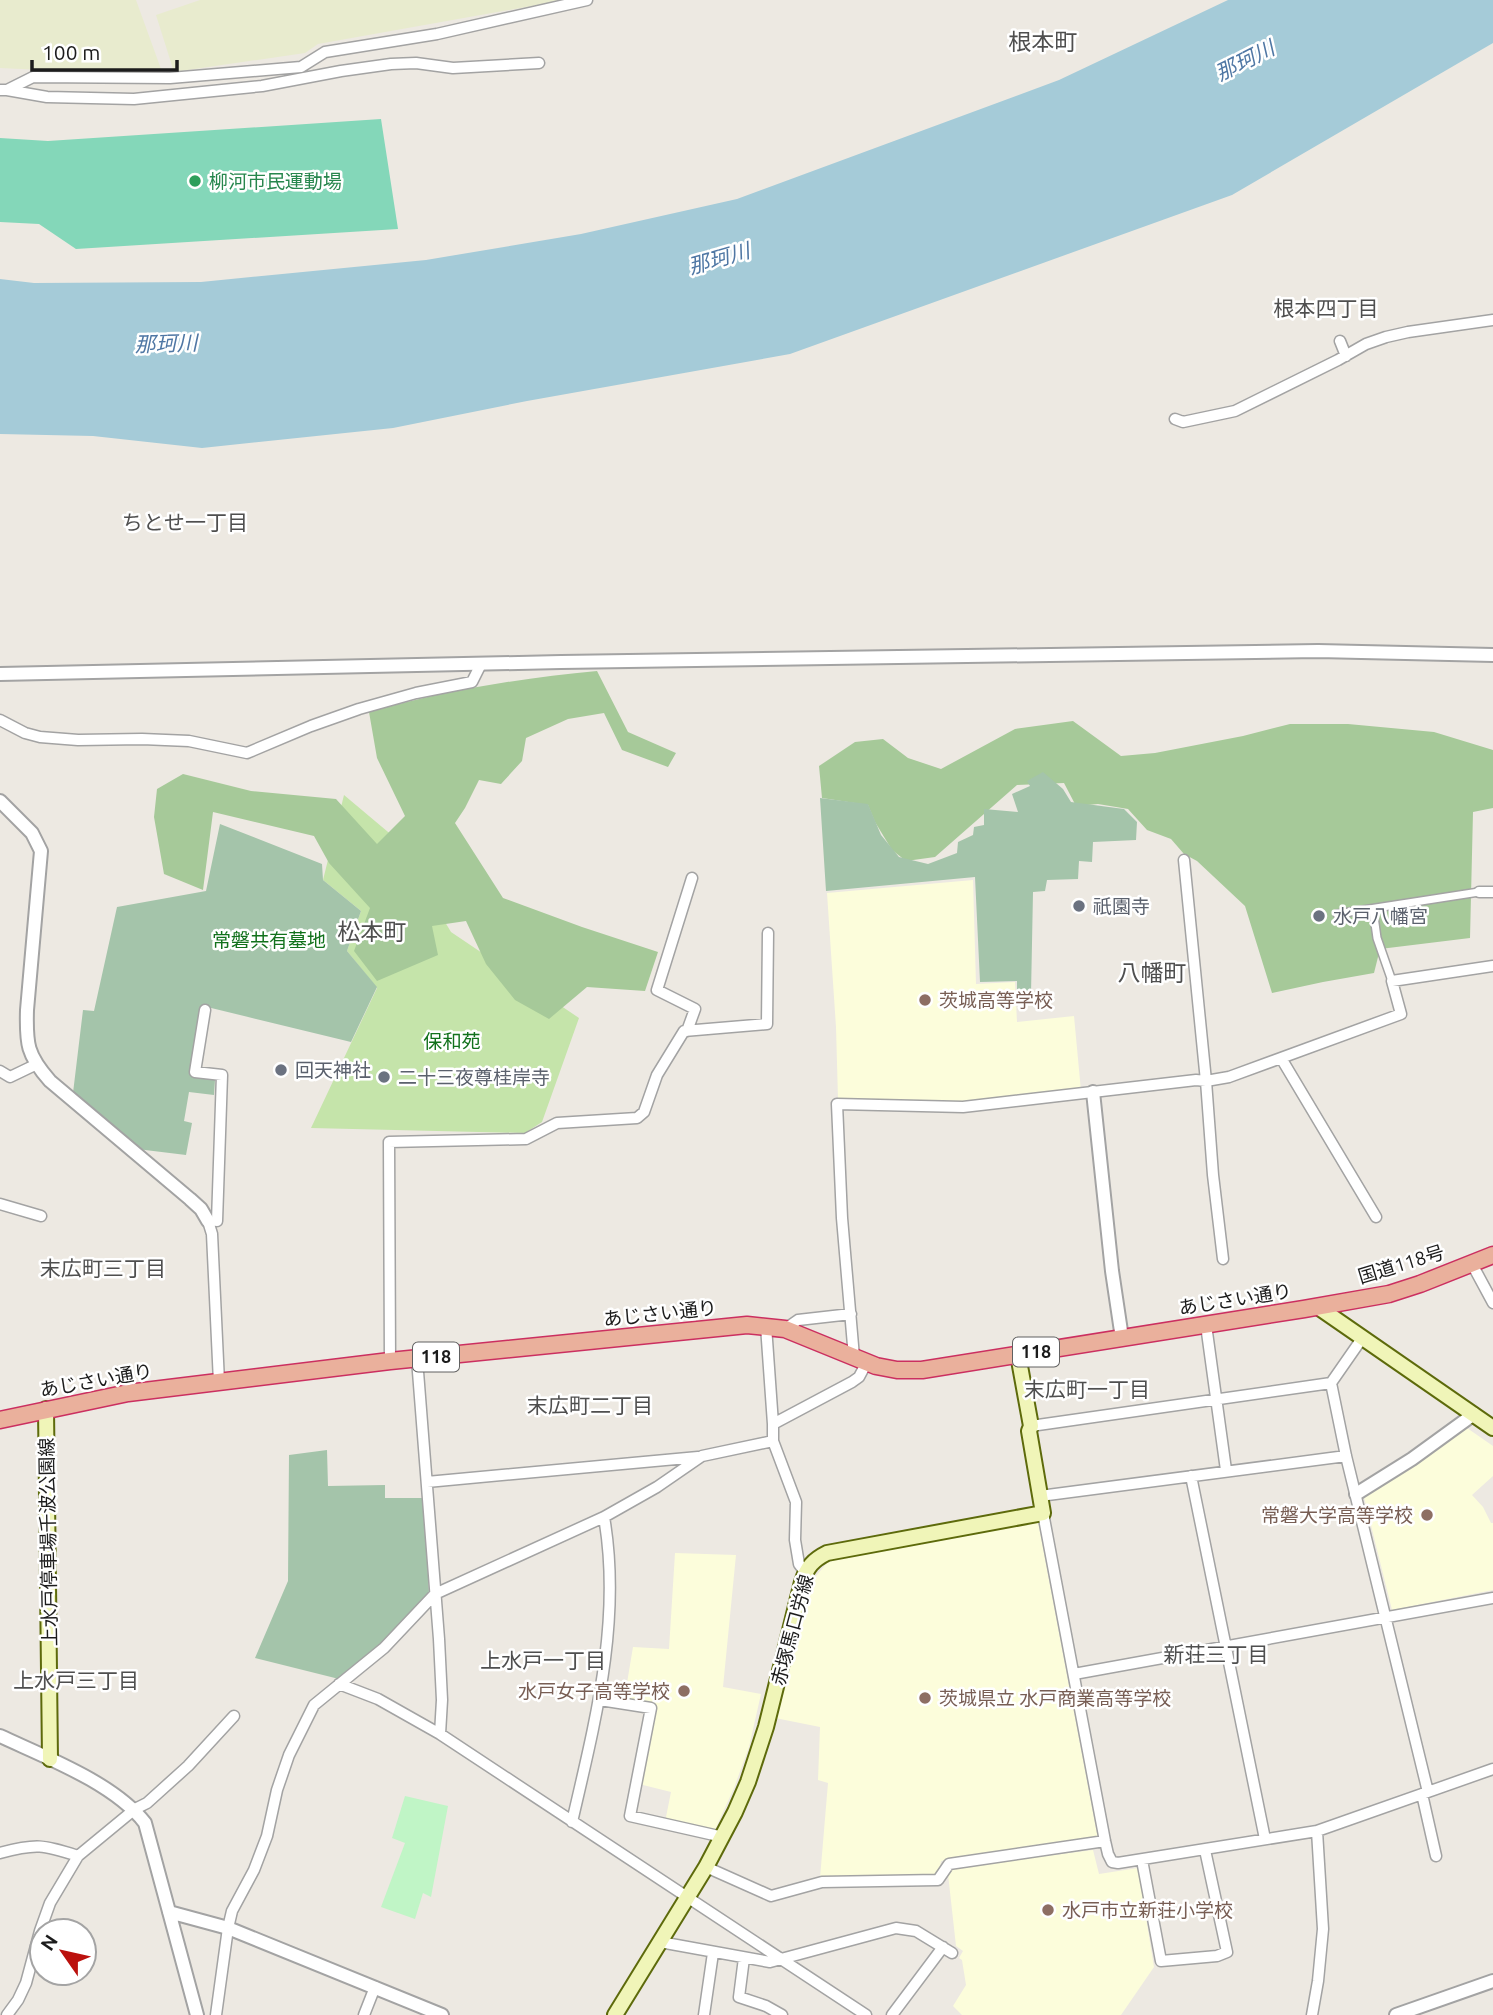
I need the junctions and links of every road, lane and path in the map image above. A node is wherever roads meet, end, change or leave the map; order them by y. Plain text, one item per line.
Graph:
1 (587, 0) edge
2 (570, 2) edge
3 (539, 62) dead end
4 (4, 90) edge
5 (1493, 320) edge
6 (1340, 341) dead end
7 (1346, 356) junction
8 (1175, 419) dead end
9 (1493, 655) edge
10 (481, 664) junction
11 (0, 674) edge
12 (0, 720) edge
13 (0, 801) edge
14 (1184, 860) dead end
15 (692, 878) dead end
16 (1479, 892) joint
17 (1493, 892) edge
18 (1373, 909) junction
19 (1336, 914) dead end
20 (768, 933) dead end
21 (1493, 966) edge
22 (1392, 981) junction
23 (205, 1010) dead end
24 (687, 1031) junction
25 (1280, 1058) junction
26 (35, 1065) junction
27 (0, 1071) edge
28 (1206, 1082) junction
29 (1093, 1091) junction
30 (0, 1204) edge
31 (41, 1216) dead end
32 (1377, 1217) dead end
33 (213, 1221) junction
34 (1493, 1255) edge
35 (1223, 1259) dead end
36 (1472, 1264) junction
37 (1493, 1303) edge
38 (1318, 1307) junction
39 (851, 1314) junction
40 (1206, 1325) junction
41 (766, 1326) junction
42 (785, 1329) junction
43 (1363, 1337) junction
44 (1122, 1339) junction
45 (1018, 1355) junction
46 (417, 1359) junction
47 (861, 1359) junction
48 (390, 1362) junction
49 (219, 1382) junction
50 (1331, 1383) junction
51 (1217, 1398) junction
52 (46, 1409) junction
53 (1474, 1415) junction
54 (0, 1420) edge
55 (773, 1424) junction
56 (1031, 1426) junction
57 (1493, 1428) edge
58 (773, 1441) junction
59 (702, 1456) junction
60 (1346, 1456) junction
61 (1226, 1471) junction
62 (1191, 1476) junction
63 (427, 1482) junction
64 (1356, 1494) junction
65 (1040, 1496) junction
66 (1043, 1513) junction
67 (604, 1517) junction
68 (805, 1572) junction
69 (435, 1594) junction
70 (1493, 1598) edge
71 (1386, 1618) junction
72 (1226, 1648) junction
73 (1074, 1674) junction
74 (339, 1684) junction
75 (600, 1700) junction
76 (234, 1716) dead end
77 (440, 1734) junction
78 (0, 1736) edge
79 (50, 1759) junction
80 (1493, 1769) edge
81 (1425, 1793) junction
82 (135, 1809) junction
83 (572, 1822) junction
84 (1317, 1832) junction
85 (723, 1837) junction
86 (1265, 1839) junction
87 (1105, 1841) junction
88 (1205, 1850) junction
89 (0, 1853) edge
90 (78, 1856) junction
91 (1436, 1856) dead end
92 (1142, 1860) junction
93 (706, 1867) junction
94 (687, 1897) junction
95 (169, 1912) junction
96 (228, 1928) junction
97 (660, 1942) junction
98 (713, 1953) junction
99 (744, 1958) junction
100 (780, 1958) junction
101 (1493, 1981) edge
102 (375, 1987) junction
103 (7, 2015) edge
104 (197, 2015) edge
105 (216, 2015) edge
106 (364, 2015) edge
107 (442, 2015) edge
108 (615, 2015) edge
109 (704, 2015) edge
110 (782, 2015) edge
111 (866, 2015) edge
112 (892, 2015) edge
113 (1312, 2015) edge
114 (1396, 2015) edge

1 - 2 street
2 - 4 street
3 - 4 street
5 - 7 street
6 - 7 street
7 - 8 street
9 - 10 street
10 - 11 street
10 - 12 street
13 - 26 street
14 - 28 street
15 - 24 street
16 - 17 street
16 - 18 street
18 - 19 street
18 - 22 street
20 - 24 street
21 - 22 street
22 - 25 street
23 - 33 street
24 - 48 street
25 - 28 street
25 - 32 street
26 - 27 street
26 - 33 street
28 - 29 street
28 - 35 street
29 - 39 street
29 - 44 street
30 - 31 street
33 - 49 street
34 - 36 highway, 国道118号 / 118
36 - 37 street
36 - 38 highway, 国道118号 / 118
38 - 40 highway, あじさい通り / 118
38 - 43 main road
39 - 42 street
39 - 47 street
40 - 44 highway, あじさい通り / 118
40 - 51 street
41 - 42 highway, あじさい通り / 118
41 - 46 highway, あじさい通り / 118
41 - 55 street
42 - 47 highway, あじさい通り / 118
43 - 50 street
43 - 53 main road
44 - 45 highway, あじさい通り / 118
45 - 47 highway, あじさい通り / 118
45 - 56 main road
46 - 48 highway, あじさい通り / 118
46 - 63 street
47 - 55 street
48 - 49 highway, あじさい通り / 118
49 - 52 highway, あじさい通り / 118
50 - 51 street
50 - 60 street
51 - 56 street
51 - 61 street
52 - 54 highway, あじさい通り / 118
52 - 79 main road, 上水戸停車場千波公園線
53 - 57 main road
53 - 64 street
55 - 58 street
56 - 65 main road
58 - 59 street
58 - 68 street
59 - 63 street
59 - 67 street
60 - 61 street
60 - 64 street
61 - 62 street
62 - 65 street
62 - 72 street
63 - 69 street
64 - 71 street
65 - 66 main road
66 - 68 main road, 赤塚馬口労線
66 - 73 street
67 - 69 street
67 - 75 street
68 - 85 main road, 赤塚馬口労線
69 - 74 street
69 - 77 street
70 - 71 street
71 - 72 street
71 - 81 street
72 - 73 street
72 - 86 street
73 - 87 street
74 - 77 street
74 - 96 street
75 - 83 street
75 - 85 street
76 - 82 street
77 - 83 street
78 - 79 street
79 - 82 street
80 - 81 street
81 - 84 street
81 - 91 street
82 - 90 street
82 - 95 street
83 - 94 street
84 - 86 street
84 - 113 street
85 - 93 main road, 赤塚馬口労線
86 - 88 street
87 - 92 street
87 - 93 street
88 - 92 street
88 - 92 street
89 - 90 street
90 - 103 street
93 - 94 main road, 赤塚馬口労線
94 - 97 main road, 赤塚馬口労線
94 - 100 street
95 - 96 street
95 - 104 street
96 - 102 street
96 - 105 street
97 - 98 street
97 - 108 main road, 赤塚馬口労線
98 - 99 street
98 - 109 street
99 - 100 street
99 - 110 street
100 - 111 street
100 - 112 street
101 - 114 street
102 - 106 street
102 - 107 street

